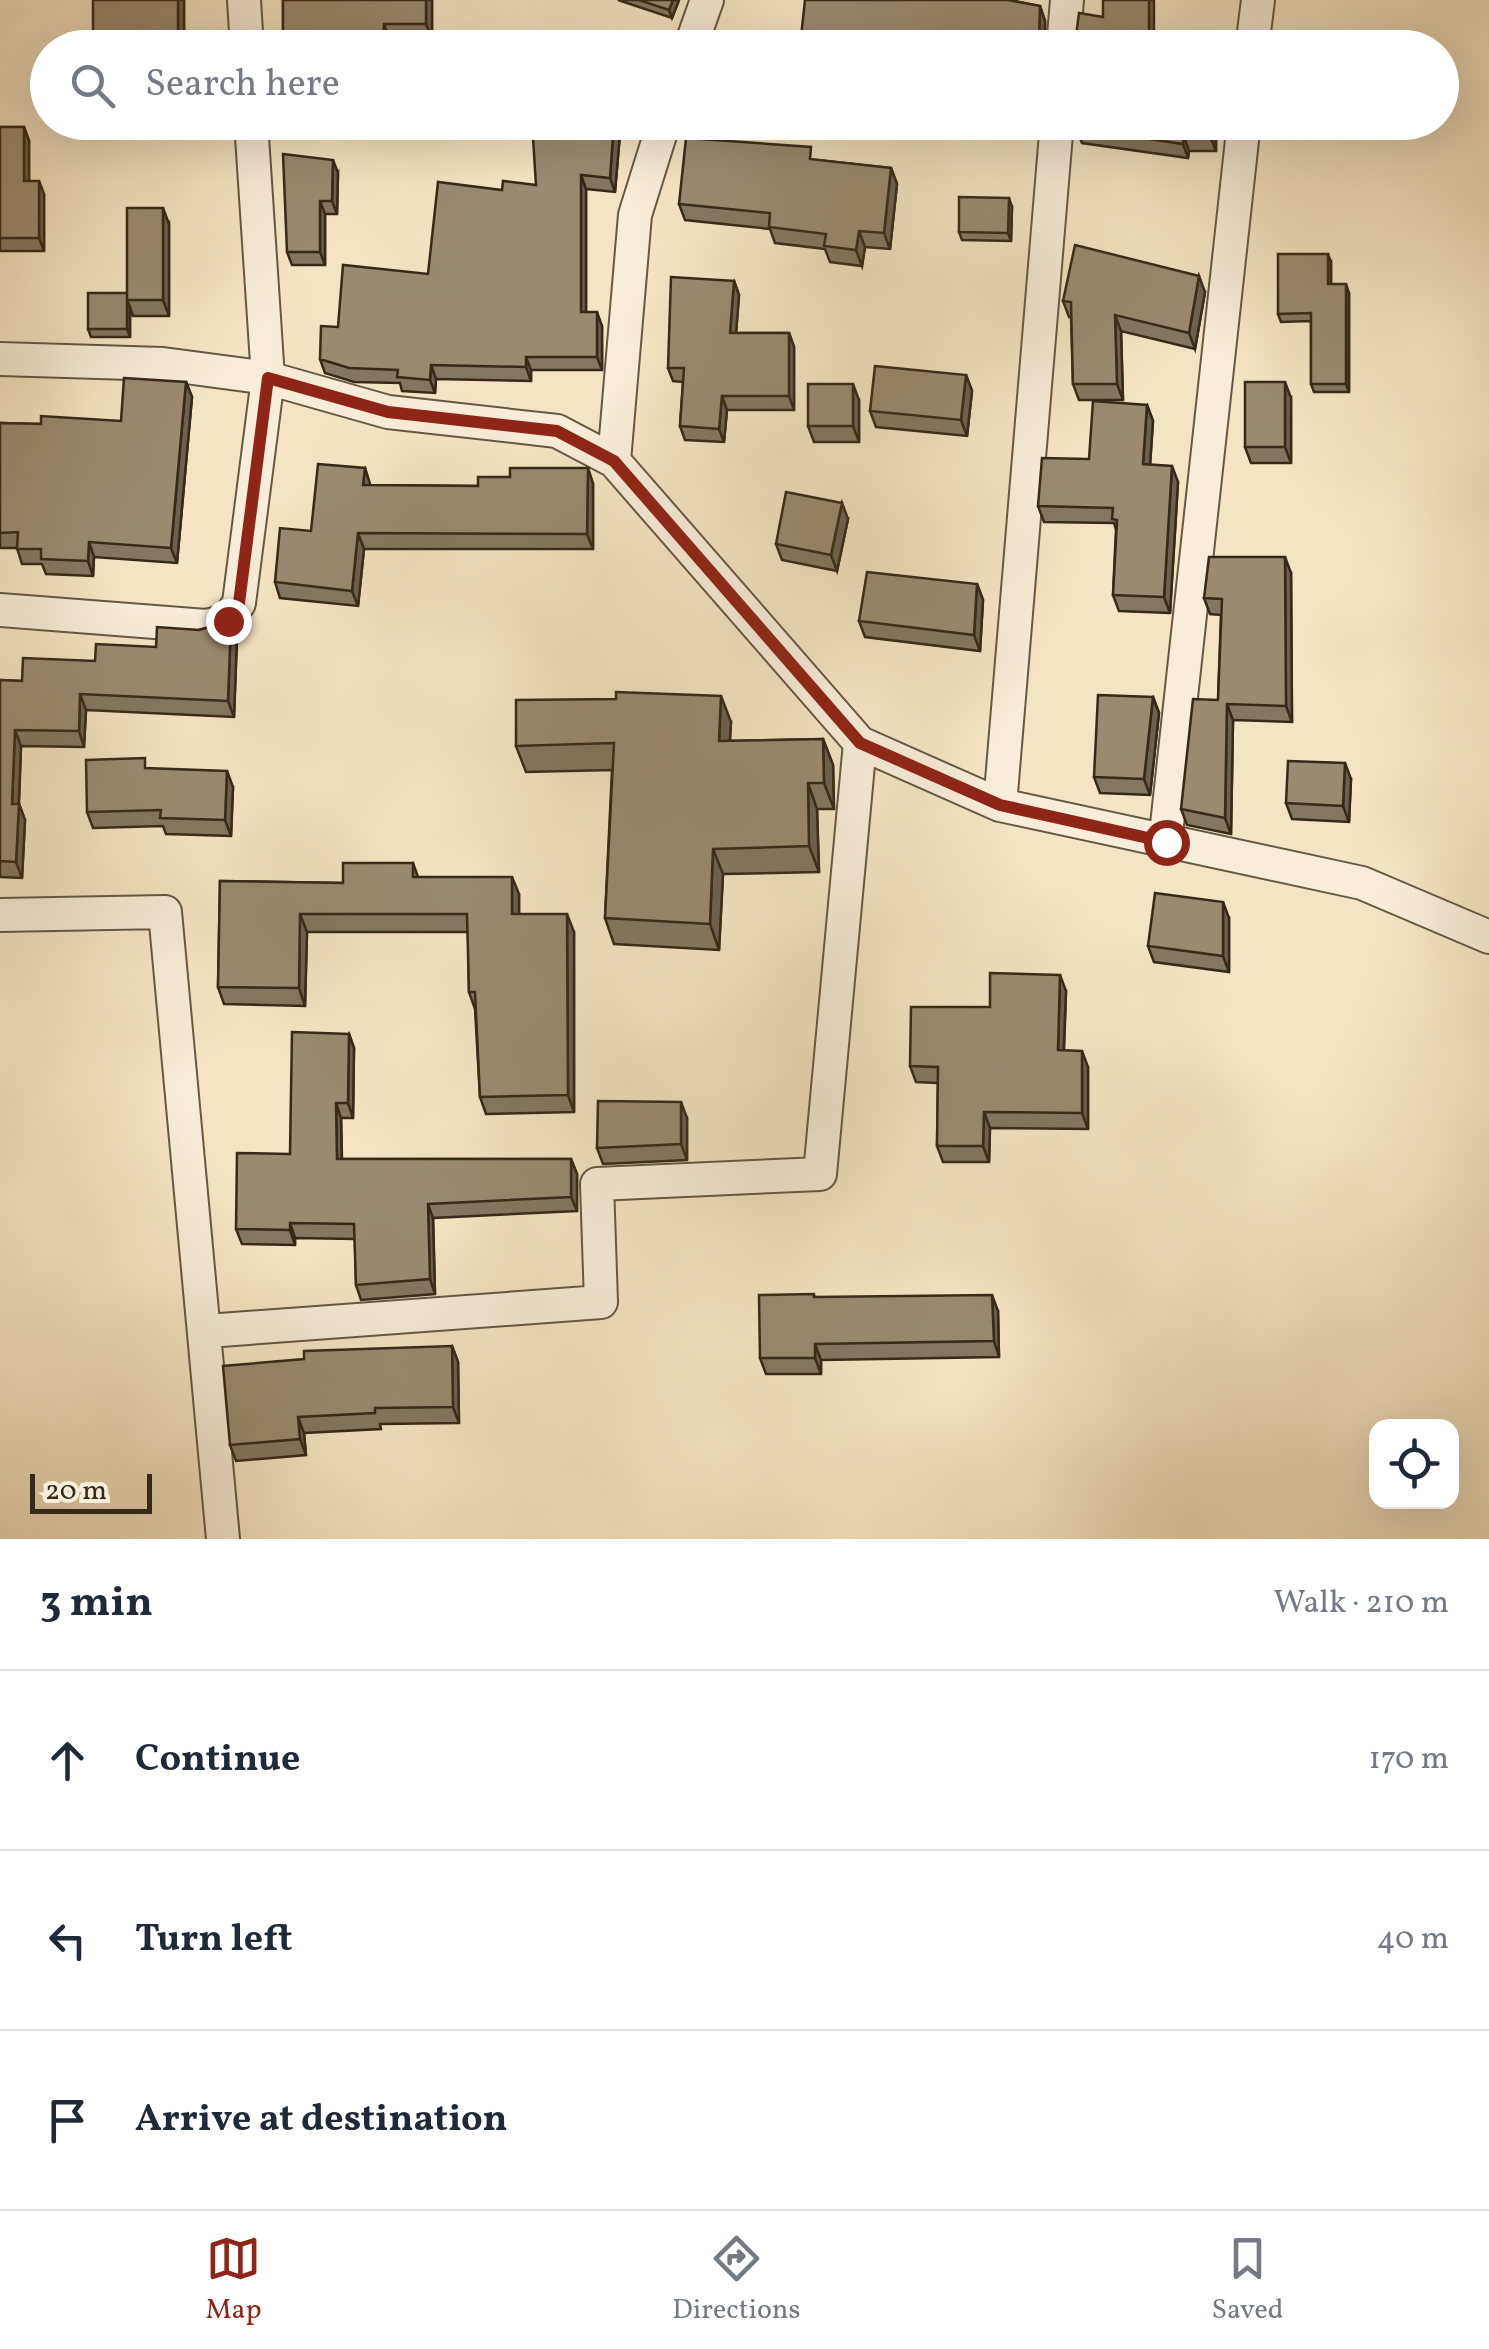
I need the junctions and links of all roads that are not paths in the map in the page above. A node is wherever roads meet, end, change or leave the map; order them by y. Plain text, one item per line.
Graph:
1 (244, 0) edge
2 (706, 0) edge
3 (1067, 0) edge
4 (1258, 0) edge
5 (246, 30) edge
6 (696, 30) edge
7 (1064, 30) edge
8 (1254, 30) edge
9 (252, 140) edge
10 (659, 140) edge
11 (1055, 140) edge
12 (1242, 140) edge
13 (0, 359) edge
14 (268, 378) junction
15 (614, 461) junction
16 (0, 610) edge
17 (860, 743) junction
18 (1000, 805) junction
19 (1166, 842) junction
20 (0, 915) edge
21 (1489, 937) edge
22 (207, 1331) junction
23 (223, 1539) edge

1 - 5 street
2 - 6 street
3 - 7 street
4 - 8 street
9 - 14 street
10 - 15 street
11 - 18 street
12 - 19 street
13 - 14 street
14 - 15 street
14 - 16 street
15 - 17 street
17 - 18 street
17 - 22 street
18 - 19 street
19 - 21 street
20 - 22 street
22 - 23 street

